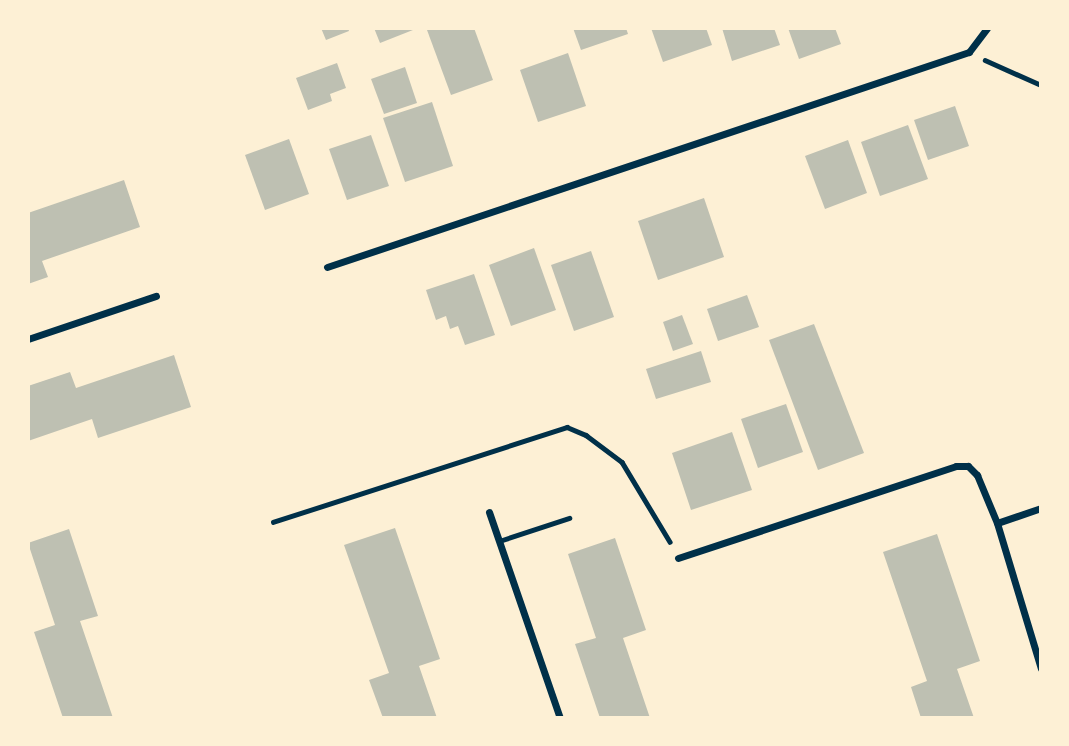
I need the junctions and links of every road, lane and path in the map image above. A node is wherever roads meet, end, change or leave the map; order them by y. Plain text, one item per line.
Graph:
1 (987, 28) edge
2 (969, 52) junction
3 (1041, 85) edge
4 (327, 267) dead end
5 (156, 296) dead end
6 (28, 339) edge
7 (1041, 508) edge
8 (489, 512) dead end
9 (569, 518) dead end
10 (273, 522) dead end
11 (997, 523) junction
12 (499, 541) junction
13 (678, 558) joint
14 (1041, 669) edge
15 (559, 718) edge

1 - 2 street
2 - 3 path
2 - 4 street
5 - 6 street
7 - 11 street
8 - 12 street
9 - 12 lane
10 - 13 path
11 - 13 street
11 - 14 street
12 - 15 street

